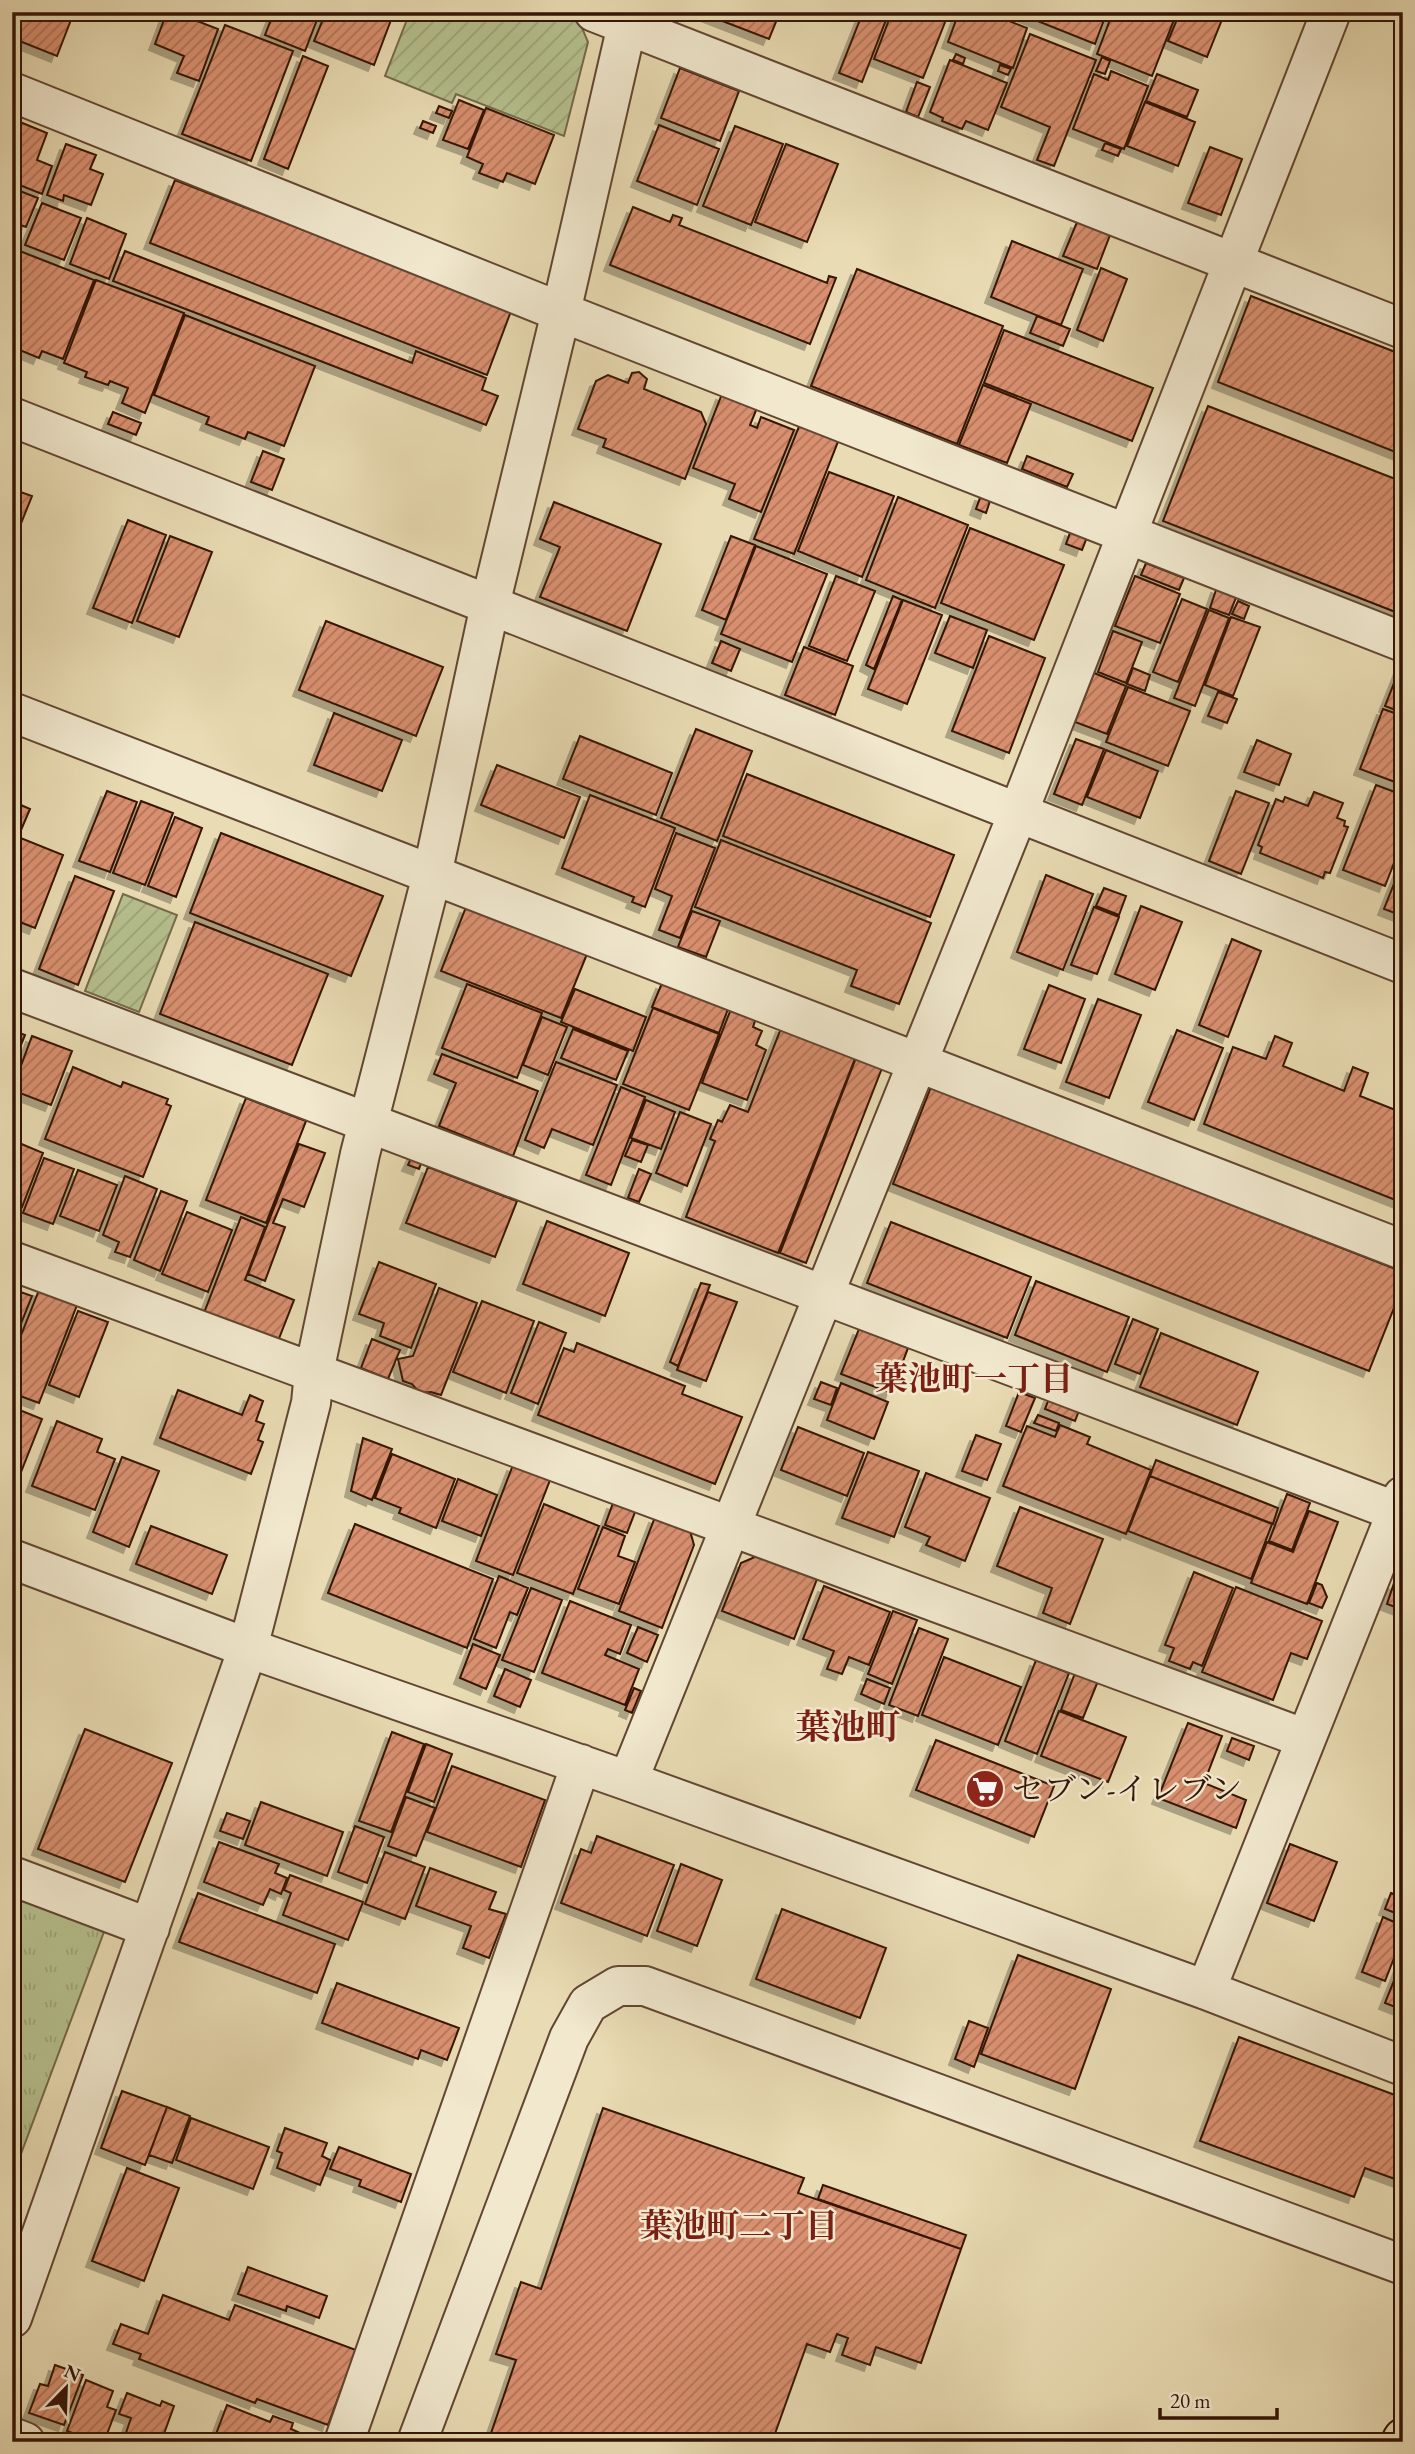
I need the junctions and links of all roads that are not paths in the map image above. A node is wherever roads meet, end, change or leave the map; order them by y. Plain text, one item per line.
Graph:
1 (1331, 12) edge
2 (617, 17) edge
3 (12, 92) edge
4 (1233, 262) junction
5 (561, 312) junction
6 (1403, 329) edge
7 (12, 417) edge
8 (1127, 533) junction
9 (490, 605) junction
10 (1403, 642) edge
11 (12, 712) edge
12 (1017, 813) junction
13 (432, 875) junction
14 (1403, 964) edge
15 (12, 988) edge
16 (917, 1062) junction
17 (369, 1122) junction
18 (1403, 1250) edge
19 (12, 1261) edge
20 (824, 1294) junction
21 (314, 1372) junction
22 (1401, 1507) edge
23 (730, 1525) junction
24 (12, 1559) edge
25 (248, 1648) junction
26 (1306, 1739) junction
27 (581, 1764) junction
28 (628, 1781) junction
29 (12, 1876) edge
30 (150, 1928) junction
31 (1206, 1990) junction
32 (1403, 2066) edge
33 (1403, 2265) edge
34 (12, 2318) edge
35 (12, 2437) edge
36 (25, 2442) edge
37 (344, 2442) edge
38 (417, 2442) edge

1 - 4 street
2 - 4 street
2 - 5 street
3 - 5 street
4 - 6 street
4 - 8 street
5 - 8 street
5 - 9 street
7 - 9 street
8 - 10 street
8 - 12 street
9 - 12 street
9 - 13 street
11 - 13 street
12 - 14 street
12 - 16 street
13 - 16 street
13 - 17 street
15 - 17 street
16 - 18 street
16 - 20 street
17 - 20 street
17 - 21 street
19 - 21 street
20 - 22 street
20 - 23 street
21 - 23 street
21 - 25 street
22 - 26 street
23 - 26 street
23 - 28 street
24 - 25 street
25 - 27 street
25 - 30 street
26 - 31 street
27 - 28 street
27 - 37 street
28 - 31 street
29 - 30 street
30 - 34 street
31 - 32 street
33 - 38 street
35 - 36 street

